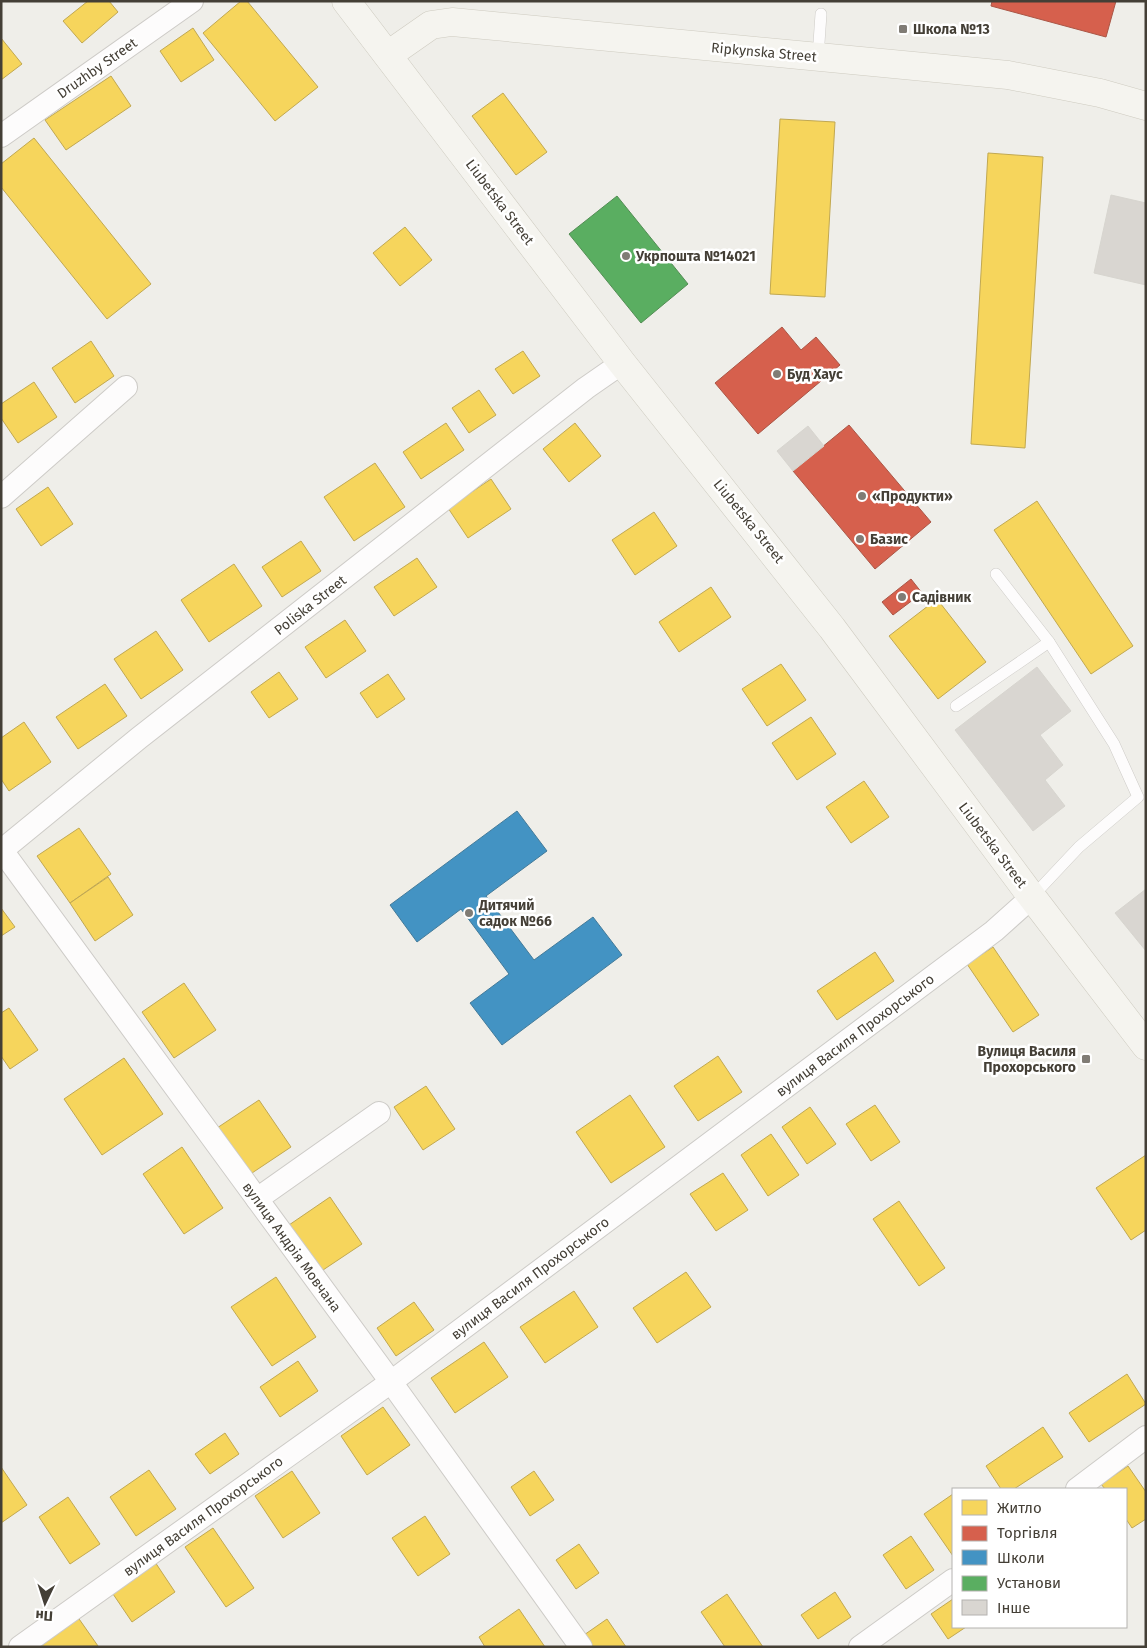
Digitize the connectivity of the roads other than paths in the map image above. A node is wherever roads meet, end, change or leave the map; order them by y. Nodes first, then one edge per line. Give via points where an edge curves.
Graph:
1 (192, 1) edge
2 (346, 1) edge
3 (822, 14) dead end
4 (388, 55) junction
5 (818, 57) junction
6 (1146, 106) edge
7 (1, 136) edge
8 (622, 363) junction
9 (126, 387) dead end
10 (1, 497) edge
11 (996, 574) dead end
12 (1049, 642) junction
13 (956, 706) dead end
14 (2, 850) edge
15 (1032, 897) junction
16 (1146, 1046) edge
17 (379, 1112) dead end
18 (257, 1199) junction
19 (391, 1382) junction
20 (1146, 1437) edge
21 (1078, 1488) edge
22 (952, 1581) edge
23 (20, 1647) edge
24 (581, 1647) edge
25 (860, 1647) edge

1 - 7 street, Druzhby Street
2 - 4 main road, Liubetska Street
3 - 5 lane
4 - 5 main road, Ripkynska Street via 431,25 452,22
4 - 8 main road, Liubetska Street
5 - 6 main road, Ripkynska Street via 1008,75 1100,93
8 - 14 street, Poliska Street via 139,738
8 - 15 main road, Liubetska Street via 810,599
9 - 10 street
11 - 12 lane
12 - 13 lane
12 - 15 lane via 1114,744 1138,797 1079,847
14 - 18 street, вулиця Андрія Мовчана
15 - 16 main road, Liubetska Street
15 - 19 street, вулиця Василя Прохорського via 986,937
17 - 18 street
18 - 19 street, вулиця Андрія Мовчана
19 - 23 street, вулиця Василя Прохорського
19 - 24 street, вулиця Андрія Мовчана
20 - 21 street
22 - 25 street

